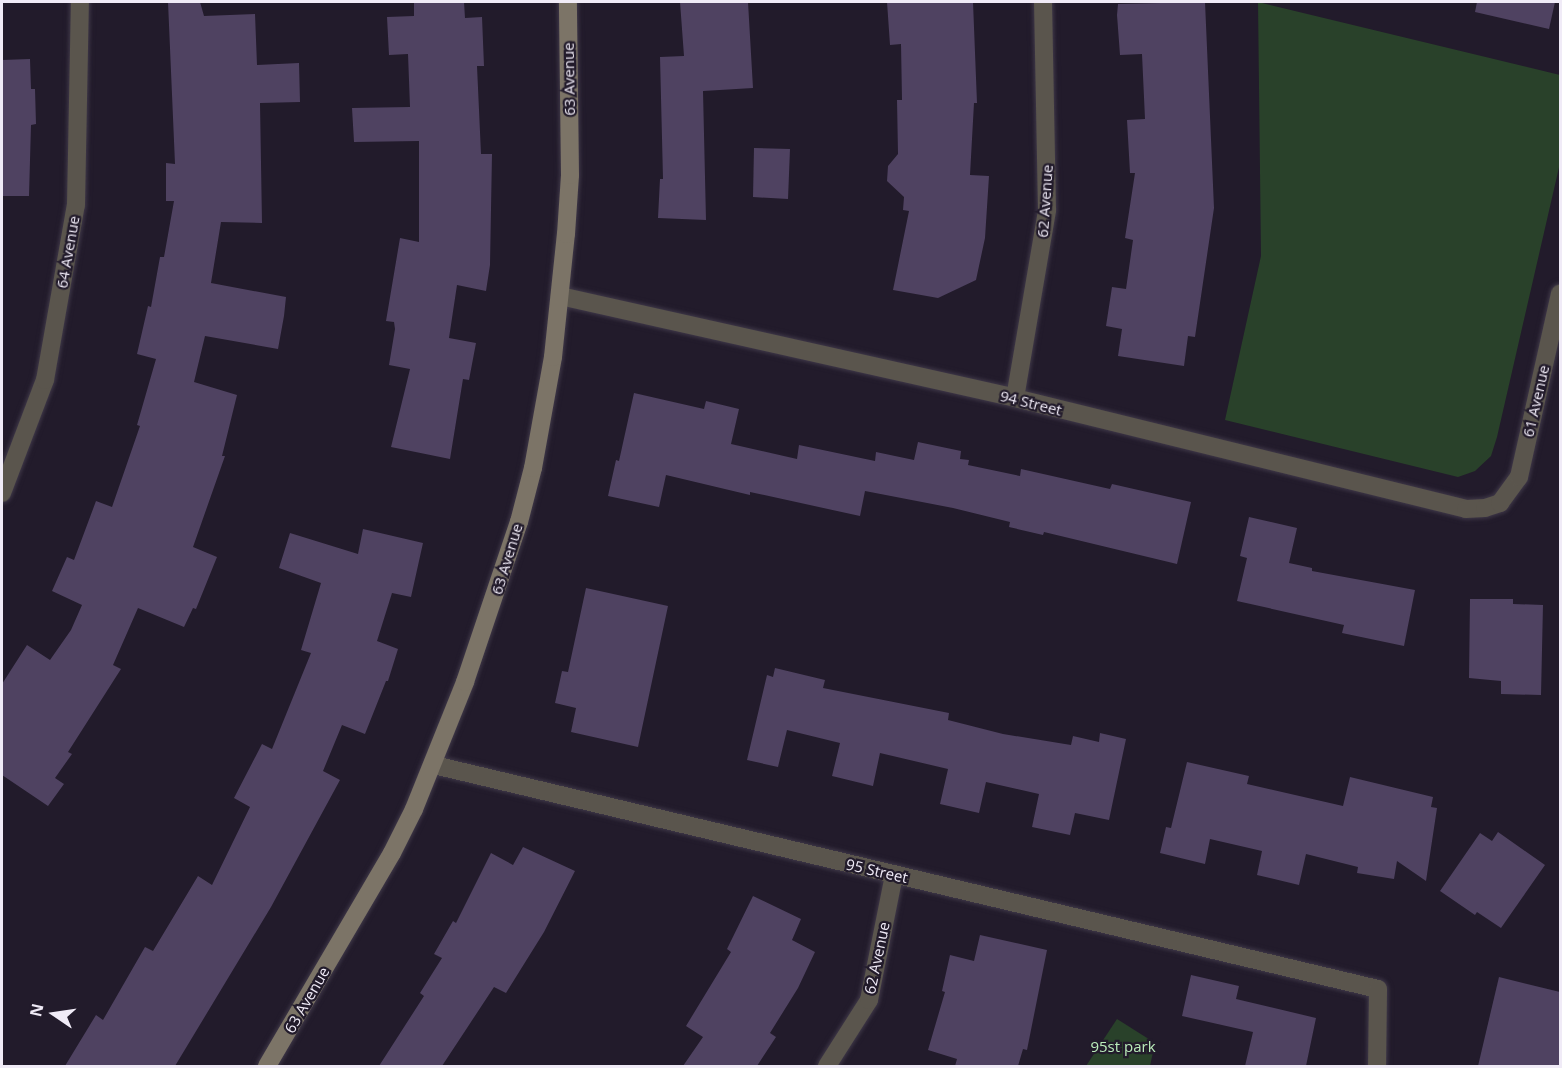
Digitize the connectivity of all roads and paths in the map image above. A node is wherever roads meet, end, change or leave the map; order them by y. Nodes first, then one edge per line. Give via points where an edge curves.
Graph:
1 (80, 2) edge
2 (568, 2) edge
3 (1042, 2) edge
4 (1560, 294) edge
5 (560, 296) junction
6 (1015, 398) junction
7 (2, 493) edge
8 (1500, 503) joint
9 (434, 765) junction
10 (894, 875) junction
11 (267, 1066) edge
12 (827, 1066) edge
13 (1377, 1066) edge

1 - 7 street, 64 Avenue via 76,205 45,380
2 - 5 street, 63 Avenue via 570,176
3 - 6 street, 62 Avenue via 1047,210
4 - 8 street, 61 Avenue via 1519,477
5 - 6 street, 94 Street
5 - 9 street, 63 Avenue via 542,420 519,522
6 - 8 street, 94 Street via 1442,505 1466,509
9 - 10 street, 95 Street
9 - 11 street, 63 Avenue via 392,853
10 - 12 street, 62 Avenue via 869,1000
10 - 13 street, 95 Street via 1378,989

